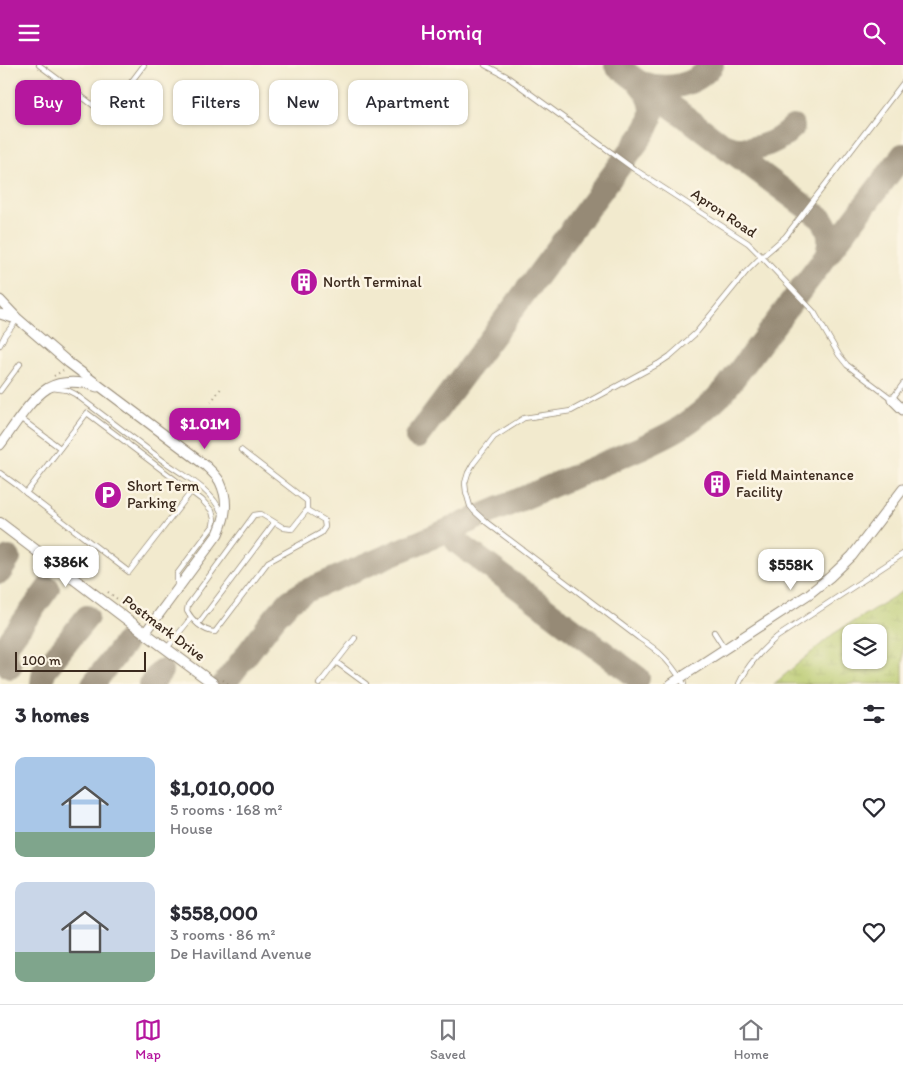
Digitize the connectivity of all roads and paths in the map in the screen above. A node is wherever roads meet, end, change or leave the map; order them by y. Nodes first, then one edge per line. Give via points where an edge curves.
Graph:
1 (39, 65) edge
2 (144, 65) edge
3 (485, 65) edge
4 (903, 83) edge
5 (762, 257) junction
6 (0, 300) edge
7 (0, 314) edge
8 (18, 319) junction
9 (0, 345) edge
10 (20, 364) dead end
11 (903, 384) edge
12 (222, 387) dead end
13 (49, 388) junction
14 (0, 391) edge
15 (107, 391) junction
16 (892, 399) junction
17 (211, 402) dead end
18 (903, 410) edge
19 (20, 418) junction
20 (0, 445) edge
21 (60, 449) junction
22 (240, 450) dead end
23 (0, 473) edge
24 (903, 489) edge
25 (192, 492) junction
26 (26, 493) junction
27 (307, 510) junction
28 (224, 520) junction
29 (0, 523) edge
30 (274, 523) junction
31 (903, 555) edge
32 (178, 589) junction
33 (191, 618) junction
34 (198, 623) junction
35 (714, 632) dead end
36 (145, 633) junction
37 (355, 638) dead end
38 (166, 649) junction
39 (725, 649) junction
40 (336, 662) junction
41 (682, 681) edge
42 (214, 684) edge
43 (318, 684) edge
44 (366, 684) edge
45 (672, 684) edge
46 (739, 684) edge

1 - 2 lane via 105,114
3 - 5 lane, Apron Road via 506,76 634,169 748,243
4 - 5 lane, Apron Road via 788,234
5 - 16 lane via 814,312 847,365
5 - 41 lane via 696,333 670,356 571,411 524,418 494,437 466,479 469,503 479,516 653,647 666,658
6 - 8 street
7 - 8 street
8 - 9 lane
8 - 15 street
10 - 14 lane
11 - 16 lane
12 - 17 path
13 - 15 street via 76,382
13 - 19 street
13 - 28 lane via 75,394 200,486 220,509
15 - 28 street via 206,466 219,481 224,495
16 - 18 street
19 - 20 street
19 - 21 lane
21 - 25 lane via 87,413
21 - 26 lane
22 - 27 lane via 307,501
23 - 26 lane
24 - 39 street via 830,577
25 - 26 lane via 129,572
25 - 32 lane via 212,511 213,526 177,574
27 - 30 lane via 292,529
27 - 34 lane via 324,520 325,527 321,533 268,562 215,632 209,632
28 - 32 street via 218,534
29 - 36 street, Postmark Drive
30 - 33 lane via 254,515 188,605
30 - 34 lane
31 - 46 lane via 778,637 750,664
32 - 36 street
33 - 34 lane
33 - 38 lane
35 - 39 lane
36 - 38 street, Postmark Drive
37 - 40 lane
38 - 42 street, Postmark Drive
39 - 41 street
40 - 43 lane
40 - 44 lane
41 - 45 street

